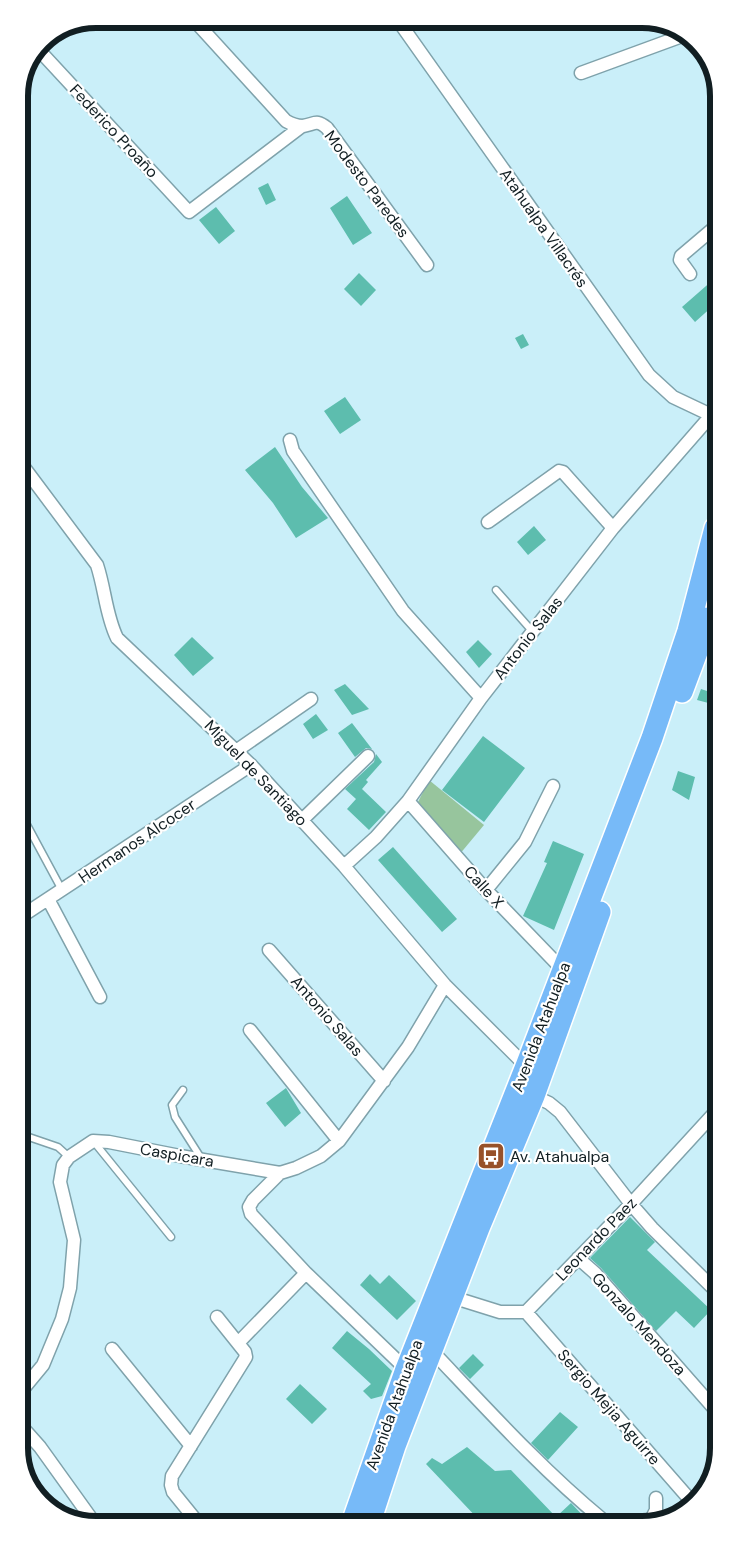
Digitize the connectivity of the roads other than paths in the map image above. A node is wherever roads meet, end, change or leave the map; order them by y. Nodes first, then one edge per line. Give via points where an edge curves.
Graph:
1 (201, 28) edge
2 (403, 28) edge
3 (677, 38) edge
4 (42, 54) edge
5 (581, 74) dead end
6 (302, 126) junction
7 (710, 231) edge
8 (427, 265) dead end
9 (690, 274) dead end
10 (710, 412) edge
11 (710, 416) edge
12 (290, 440) dead end
13 (28, 473) edge
14 (488, 522) dead end
15 (613, 528) junction
16 (710, 547) edge
17 (496, 590) dead end
18 (710, 602) edge
19 (533, 632) junction
20 (481, 698) junction
21 (311, 699) dead end
22 (236, 751) junction
23 (368, 756) dead end
24 (251, 765) junction
25 (553, 786) dead end
26 (408, 801) junction
27 (302, 820) junction
28 (28, 825) dead end
29 (344, 866) junction
30 (62, 890) junction
31 (486, 890) junction
32 (48, 900) junction
33 (28, 912) edge
34 (270, 950) dead end
35 (563, 970) junction
36 (445, 984) junction
37 (100, 997) dead end
38 (250, 1030) dead end
39 (526, 1066) junction
40 (384, 1082) junction
41 (184, 1090) dead end
42 (534, 1096) junction
43 (710, 1118) edge
44 (28, 1137) edge
45 (93, 1141) junction
46 (339, 1141) junction
47 (68, 1157) junction
48 (202, 1159) junction
49 (280, 1173) junction
50 (630, 1204) junction
51 (171, 1237) dead end
52 (578, 1258) junction
53 (306, 1273) junction
54 (710, 1285) edge
55 (452, 1297) junction
56 (526, 1312) junction
57 (217, 1317) dead end
58 (238, 1343) junction
59 (112, 1349) dead end
60 (432, 1351) junction
61 (406, 1369) junction
62 (28, 1383) edge
63 (710, 1404) edge
64 (28, 1434) edge
65 (191, 1446) junction
66 (656, 1498) dead end
67 (688, 1498) edge
68 (653, 1515) edge
69 (89, 1516) edge
70 (192, 1516) edge
71 (354, 1516) edge
72 (372, 1516) edge
73 (598, 1516) edge

1 - 6 street, Modesto Paredes via 286,121
2 - 10 street, Atahualpa Villacrés via 649,376 673,397
3 - 5 street
4 - 6 street, Federico Proaño via 189,212
6 - 8 street, Modesto Paredes via 313,122 327,128
7 - 9 street via 681,256 680,260
11 - 15 street, Antonio Salas
12 - 20 street via 292,451 403,611
13 - 22 street, Miguel de Santiago via 97,566 111,626 117,638
14 - 15 street via 559,471
15 - 19 street, Antonio Salas
16 - 35 highway, Avenida Atahualpa via 688,631 652,738
17 - 19 lane
18 - 42 highway, Avenida Atahualpa via 697,652
19 - 20 street, Antonio Salas
20 - 26 street, Antonio Salas
21 - 22 street
22 - 24 street, Miguel de Santiago
23 - 27 street
24 - 27 street, Miguel de Santiago
24 - 30 street, Hermanos Alcocer
25 - 31 street via 526,842
26 - 29 street, Antonio Salas
26 - 31 street, Calle X
27 - 29 street, Miguel de Santiago
28 - 30 lane
29 - 36 street, Miguel de Santiago
30 - 32 street, Hermanos Alcocer
31 - 35 street, Calle X
32 - 33 street, Hermanos Alcocer
32 - 37 street
34 - 40 street, Antonio Salas
35 - 39 highway, Avenida Atahualpa
36 - 39 street, Miguel de Santiago
36 - 40 street
38 - 46 street
39 - 61 highway, Avenida Atahualpa
40 - 46 street
41 - 48 lane via 172,1105 175,1117
42 - 50 street via 560,1112
42 - 55 highway, Avenida Atahualpa
43 - 50 street, Leonardo Paez
44 - 47 lane via 58,1147
45 - 47 street
45 - 48 street, Caspicara
45 - 51 lane
46 - 49 street via 321,1156
47 - 62 street via 60,1182 74,1240 70,1288 62,1319 43,1365
48 - 49 street, Caspicara
49 - 53 street via 249,1207 251,1214
50 - 52 street, Leonardo Paez
50 - 54 street
52 - 56 street, Leonardo Paez
52 - 63 street, Gonzalo Mendoza
53 - 58 street
53 - 61 street
55 - 56 street via 500,1312
55 - 60 highway, Avenida Atahualpa
56 - 67 street, Sergio Mejia Aguirre
57 - 58 street
58 - 65 street via 245,1352 244,1361
59 - 65 street
60 - 72 highway, Avenida Atahualpa
60 - 73 street via 512,1436
61 - 71 highway, Avenida Atahualpa
64 - 69 street
65 - 70 street via 172,1476 171,1485 172,1492
66 - 68 street

